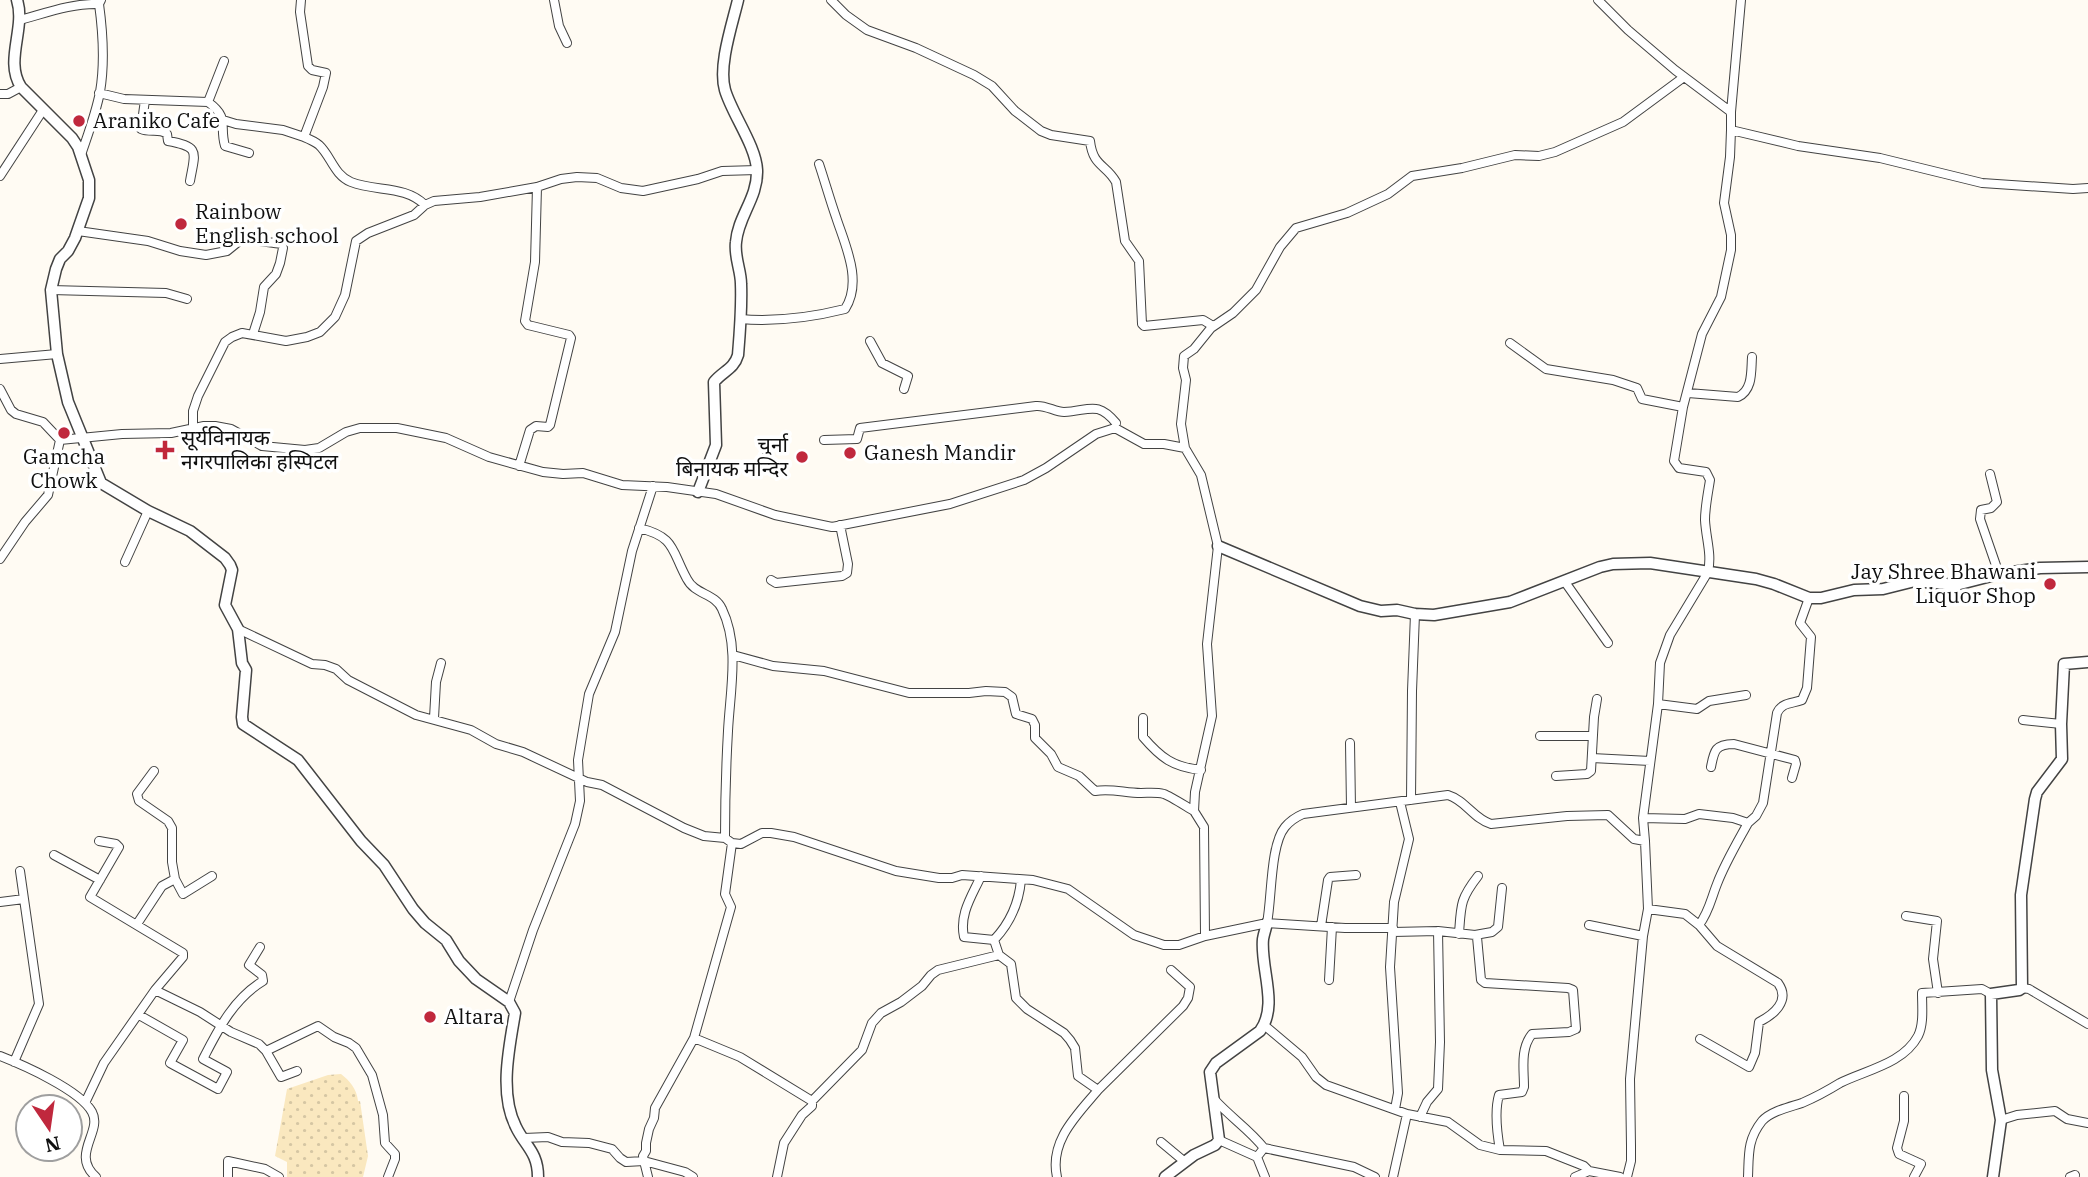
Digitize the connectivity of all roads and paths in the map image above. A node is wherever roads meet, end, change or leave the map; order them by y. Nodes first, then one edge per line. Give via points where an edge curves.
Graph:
1 (17, 0) edge
2 (301, 0) edge
3 (554, 0) edge
4 (738, 0) edge
5 (831, 0) edge
6 (1598, 0) edge
7 (1741, 0) edge
8 (100, 2) edge
9 (20, 20) junction
10 (567, 43) dead end
11 (224, 61) dead end
12 (1684, 77) junction
13 (21, 87) junction
14 (99, 93) junction
15 (0, 94) edge
16 (145, 100) junction
17 (208, 102) junction
18 (44, 110) junction
19 (1731, 112) junction
20 (223, 120) junction
21 (1731, 130) junction
22 (304, 137) junction
23 (249, 153) dead end
24 (80, 157) junction
25 (4, 161) edge
26 (819, 164) dead end
27 (757, 170) junction
28 (0, 176) edge
29 (190, 181) dead end
30 (537, 187) junction
31 (2088, 188) edge
32 (425, 205) junction
33 (78, 231) junction
34 (51, 290) junction
35 (187, 299) dead end
36 (740, 319) junction
37 (1213, 326) junction
38 (253, 334) junction
39 (870, 341) dead end
40 (1510, 343) dead end
41 (57, 354) junction
42 (1752, 357) dead end
43 (0, 359) edge
44 (0, 389) edge
45 (904, 389) dead end
46 (1688, 393) junction
47 (1683, 407) junction
48 (1116, 423) dead end
49 (193, 428) junction
50 (82, 439) junction
51 (60, 440) junction
52 (824, 440) dead end
53 (1185, 448) junction
54 (519, 466) junction
55 (1990, 474) dead end
56 (653, 486) junction
57 (698, 492) junction
58 (148, 511) junction
59 (840, 525) junction
60 (639, 528) junction
61 (1218, 546) junction
62 (0, 559) edge
63 (125, 562) dead end
64 (2088, 567) edge
65 (1708, 572) junction
66 (1999, 574) junction
67 (771, 580) dead end
68 (1565, 582) junction
69 (1809, 598) junction
70 (1415, 614) junction
71 (238, 629) junction
72 (1608, 643) dead end
73 (733, 655) junction
74 (2088, 662) edge
75 (441, 663) dead end
76 (1746, 695) dead end
77 (1597, 699) dead end
78 (1658, 704) junction
79 (434, 718) junction
80 (1143, 718) dead end
81 (2023, 720) dead end
82 (2061, 724) junction
83 (1540, 736) dead end
84 (1593, 736) junction
85 (1350, 743) dead end
86 (1770, 754) junction
87 (1592, 758) junction
88 (1650, 761) junction
89 (1711, 767) dead end
90 (1201, 770) junction
91 (154, 771) dead end
92 (1556, 775) dead end
93 (580, 777) junction
94 (1792, 778) dead end
95 (1411, 800) junction
96 (1400, 802) junction
97 (1351, 807) junction
98 (1194, 811) junction
99 (1643, 818) junction
100 (1748, 824) junction
101 (729, 840) junction
102 (99, 841) dead end
103 (1645, 841) junction
104 (54, 855) dead end
105 (20, 871) dead end
106 (1356, 875) dead end
107 (212, 876) dead end
108 (981, 876) junction
109 (1478, 876) dead end
110 (175, 879) junction
111 (100, 880) junction
112 (1021, 880) junction
113 (1502, 888) dead end
114 (24, 899) junction
115 (0, 902) edge
116 (1648, 909) junction
117 (1906, 916) dead end
118 (1267, 923) junction
119 (137, 924) junction
120 (1589, 925) dead end
121 (1699, 925) junction
122 (1321, 926) junction
123 (1332, 927) junction
124 (1393, 930) junction
125 (1438, 931) junction
126 (1459, 934) junction
127 (1475, 935) junction
128 (1205, 936) junction
129 (1643, 936) junction
130 (993, 940) junction
131 (260, 947) dead end
132 (999, 955) junction
133 (1171, 970) dead end
134 (1329, 980) dead end
135 (2022, 988) junction
136 (155, 990) junction
137 (1938, 993) junction
138 (1991, 994) junction
139 (509, 1002) junction
140 (139, 1015) junction
141 (2088, 1024) edge
142 (221, 1025) junction
143 (1264, 1025) junction
144 (694, 1038) junction
145 (1700, 1039) dead end
146 (266, 1051) junction
147 (0, 1056) edge
148 (14, 1062) junction
149 (297, 1071) dead end
150 (1098, 1090) junction
151 (1904, 1096) dead end
152 (1214, 1099) junction
153 (812, 1101) junction
154 (85, 1104) junction
155 (1395, 1109) junction
156 (1407, 1114) junction
157 (1420, 1117) junction
158 (2001, 1120) junction
159 (2088, 1123) edge
160 (524, 1138) junction
161 (1219, 1140) junction
162 (1161, 1142) dead end
163 (1264, 1148) junction
164 (1500, 1150) junction
165 (1257, 1157) junction
166 (644, 1161) junction
167 (1185, 1162) junction
168 (1589, 1171) junction
169 (96, 1177) edge
170 (228, 1177) edge
171 (279, 1177) edge
172 (388, 1177) edge
173 (538, 1177) edge
174 (648, 1177) edge
175 (693, 1177) edge
176 (777, 1177) edge
177 (1057, 1177) edge
178 (1165, 1177) edge
179 (1265, 1177) edge
180 (1375, 1177) edge
181 (1393, 1177) edge
182 (1575, 1177) edge
183 (1620, 1177) edge
184 (1627, 1177) edge
185 (1748, 1177) edge
186 (1914, 1177) edge
187 (1993, 1177) edge

1 - 9 street
2 - 22 street via 308,66 326,73
3 - 10 street
4 - 27 street via 724,86
5 - 37 street via 867,30 916,48 992,86 1041,131 1090,141 1093,158 1114,177 1125,241 1139,261 1142,324 1202,320
6 - 12 street
7 - 19 street
8 - 9 street
8 - 14 street
9 - 13 street via 14,71
11 - 17 street
12 - 19 street
12 - 37 street via 1623,122 1555,152 1515,155 1412,176 1388,194 1347,213 1296,228 1256,290
13 - 15 street
13 - 18 street
14 - 16 street
14 - 24 street
16 - 17 street
16 - 29 street via 141,129 163,131 168,141 193,150
17 - 20 street
18 - 24 street via 72,138
18 - 25 street
19 - 21 street
20 - 22 street
20 - 23 street via 225,146
21 - 31 street via 1982,183
21 - 46 street via 1724,203 1731,250 1721,296 1702,334
22 - 32 street via 321,147 345,179 400,191
24 - 33 street via 89,188
25 - 28 street
26 - 36 street via 848,252 852,273 849,302 845,309 811,317
27 - 30 street via 722,171 643,191 621,188 597,177 561,178
27 - 36 street via 753,199 736,239
30 - 32 street
30 - 54 street via 535,262 525,321 571,338 550,425 530,430
32 - 38 street via 414,215 356,241 345,295 335,317 320,332 286,341
33 - 34 street via 55,269
33 - 38 street via 206,255 231,249 243,238 281,244 280,263 264,287
34 - 35 street via 166,293
34 - 41 street
36 - 57 street via 736,362 714,382 716,446
37 - 53 street via 1184,356 1181,424
38 - 49 street via 237,335 221,348 198,396
39 - 45 street via 882,363 908,376
40 - 47 street via 1546,369 1613,380 1637,388 1642,399
41 - 43 street
41 - 50 street
42 - 46 street via 1749,385 1738,397
44 - 51 street via 11,411 43,422
46 - 47 street
47 - 65 street via 1674,461 1679,468 1709,475 1705,510
48 - 52 street via 1099,408 1060,412 1043,405 860,428 857,439
49 - 50 street
49 - 54 street via 230,429 262,446 298,450 319,448 360,428 397,428 446,438
50 - 51 street
50 - 58 street via 101,482
51 - 62 street via 48,495
53 - 59 street via 1144,444 1115,428 1096,434 1024,480 950,504
53 - 61 street via 1200,475
54 - 56 street via 550,473 583,473 622,485
55 - 66 street via 1997,502 1981,510 1980,519
56 - 57 street
56 - 60 street
57 - 59 street via 775,515
58 - 63 street
58 - 71 street via 190,531 225,558 232,570 225,605
59 - 67 street via 847,573
60 - 73 street via 664,537 691,584 718,601
60 - 93 street via 615,632 589,694 578,760
61 - 70 street via 1360,606
61 - 90 street via 1207,644 1212,716
64 - 66 street
65 - 68 street via 1625,563 1600,567
65 - 69 street via 1756,579
65 - 78 street via 1664,648
66 - 69 street via 1956,585 1915,581
68 - 70 street via 1510,603
68 - 72 street
69 - 86 street via 1800,622 1811,637 1807,688 1802,700 1779,707
70 - 95 street
71 - 79 street via 312,664 336,669 348,680 416,715
71 - 139 street via 246,676 243,724 298,760 425,923 446,940 476,979
73 - 98 street via 773,666 824,671 909,693 1005,692 1012,697 1016,714 1032,719 1035,738 1058,767 1079,776 1093,790 1164,794
73 - 101 street
74 - 82 street via 2064,664
75 - 79 street
76 - 78 street via 1709,701 1697,709
77 - 84 street
78 - 88 street
79 - 93 street
80 - 90 street via 1143,737 1154,750 1180,768
81 - 82 street
82 - 135 street via 2060,763 2035,799 2021,900
83 - 84 street
84 - 87 street
85 - 97 street
86 - 89 street via 1724,744 1714,753
86 - 94 street via 1795,760
86 - 100 street via 1763,803
87 - 88 street
87 - 92 street via 1587,774
88 - 99 street
90 - 98 street
91 - 110 street via 137,794 139,801 172,828
93 - 101 street via 684,828
93 - 139 street via 575,824
95 - 96 street
95 - 103 street via 1448,794 1482,822 1491,824 1608,815 1634,839
96 - 97 street
96 - 124 street via 1409,839 1394,902
97 - 118 street via 1303,814 1286,824 1276,846
98 - 128 street via 1204,827
99 - 100 street via 1685,819 1699,814
99 - 103 street
100 - 121 street
101 - 108 street via 741,844 771,833 896,871 939,878
101 - 144 street via 725,894 731,907
102 - 111 street via 119,846
103 - 116 street
104 - 111 street
105 - 114 street
106 - 122 street via 1330,877
107 - 110 street via 183,894
108 - 112 street
108 - 130 street via 963,914 962,929 964,937
109 - 126 street via 1461,902
110 - 119 street via 162,886
111 - 119 street via 90,897
112 - 128 street via 1068,889 1134,935 1150,941 1179,945
112 - 130 street via 1020,899
113 - 127 street via 1498,927
114 - 115 street
114 - 148 street via 39,1004
116 - 121 street via 1685,914
116 - 129 street
117 - 137 street via 1937,921 1933,958
118 - 122 street
118 - 128 street
118 - 143 street
119 - 136 street via 183,953
120 - 129 street
121 - 145 street via 1717,946 1782,990 1775,1012 1759,1022 1749,1067
122 - 123 street
123 - 124 street
123 - 134 street
124 - 125 street
124 - 155 street
125 - 126 street
125 - 157 street via 1438,1089
126 - 127 street
127 - 164 street via 1480,981 1568,988 1573,990 1576,1008 1576,1029 1532,1034 1525,1042 1522,1092 1499,1095 1497,1100
129 - 184 street
130 - 132 street
131 - 142 street via 249,965 263,981 237,1003
132 - 150 street via 1011,964 1016,998 1064,1033 1075,1048 1078,1076
132 - 153 street via 938,971 881,1013 862,1050
133 - 150 street via 1189,984 1188,998
135 - 138 street
135 - 141 street
136 - 140 street
136 - 142 street
137 - 138 street via 1982,989
137 - 185 street via 1922,993 1919,1035 1908,1050 1763,1121 1748,1147
138 - 158 street via 1992,1070
139 - 160 street via 515,1013 506,1075 516,1128
140 - 142 street via 183,1040 170,1063 218,1089 227,1072 203,1059
140 - 154 street via 104,1063
142 - 146 street
143 - 152 street via 1212,1068
143 - 155 street via 1302,1057 1320,1082
144 - 153 street via 740,1057
144 - 166 street via 655,1108
146 - 149 street via 281,1077
146 - 172 street via 318,1026 356,1048 372,1074 385,1143 395,1154
147 - 148 street
148 - 154 street
150 - 177 street via 1059,1141
151 - 186 street via 1897,1148 1899,1154 1921,1164
152 - 161 street
152 - 163 street
153 - 176 street via 784,1143
154 - 169 street via 94,1121 86,1160
155 - 156 street
156 - 157 street
156 - 181 street
157 - 164 street via 1448,1122 1480,1145
158 - 159 street via 2055,1111
158 - 187 street
160 - 166 street via 589,1143 612,1149 626,1162
160 - 173 street via 535,1158
161 - 165 street
161 - 167 street
162 - 167 street
163 - 165 street
163 - 180 street via 1354,1167
164 - 168 street via 1546,1152
165 - 179 street
166 - 174 street
166 - 175 street
167 - 178 street
168 - 182 street
168 - 183 street
170 - 171 street via 228,1161

